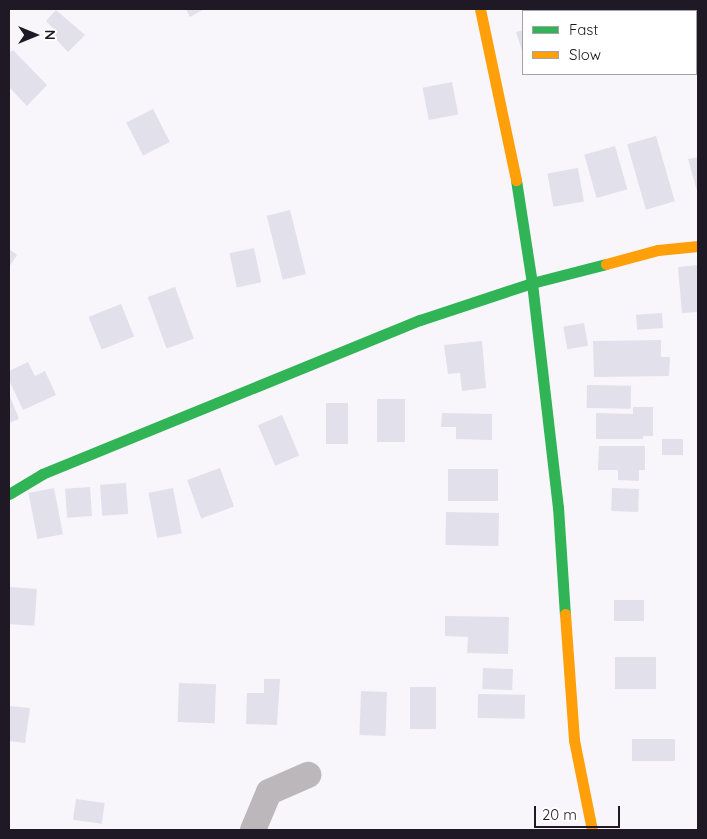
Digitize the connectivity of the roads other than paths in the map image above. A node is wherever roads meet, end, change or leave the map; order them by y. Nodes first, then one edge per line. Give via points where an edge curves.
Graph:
1 (480, 9) edge
2 (698, 246) edge
3 (532, 283) junction
4 (9, 494) edge
5 (308, 774) dead end
6 (253, 830) edge
7 (592, 830) edge

1 - 3 street via 514,164
2 - 3 street via 658,250
3 - 4 street via 420,320 42,474
3 - 7 street via 558,507 574,740
5 - 6 street via 269,792

